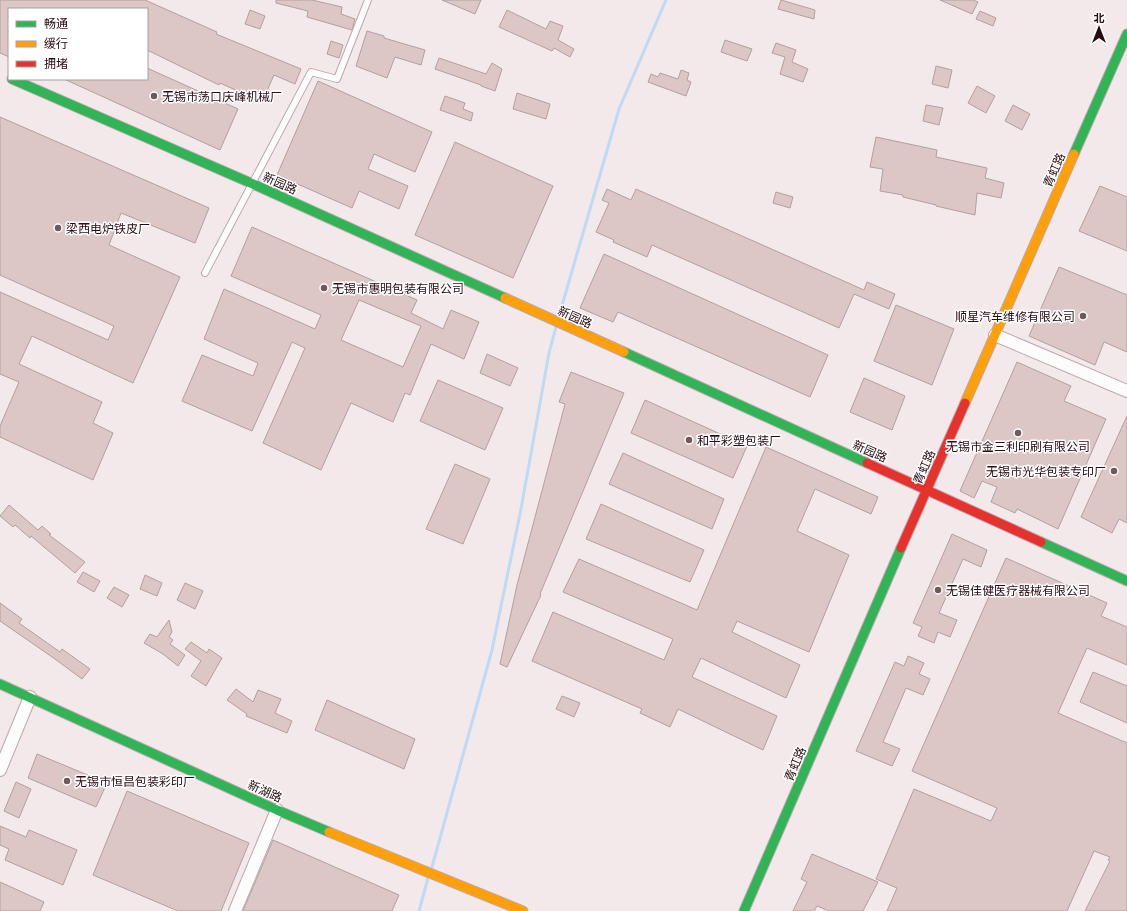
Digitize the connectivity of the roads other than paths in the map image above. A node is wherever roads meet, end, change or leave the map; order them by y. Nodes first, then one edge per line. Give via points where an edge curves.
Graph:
1 (368, 0) edge
2 (1127, 34) edge
3 (13, 80) edge
4 (253, 184) junction
5 (205, 273) dead end
6 (995, 335) junction
7 (1127, 391) edge
8 (927, 489) junction
9 (1127, 580) edge
10 (0, 684) edge
11 (30, 697) junction
12 (0, 770) edge
13 (277, 810) junction
14 (235, 911) edge
15 (523, 911) edge
16 (744, 911) edge

1 - 4 lane via 337,79 311,72
2 - 6 street, 青虹路
3 - 4 street, 新园路
4 - 5 lane
4 - 8 street, 新园路
6 - 7 street
6 - 8 street, 青虹路
8 - 9 street, 新园路
8 - 16 street, 青虹路
10 - 11 street, 新湖路
11 - 12 street
11 - 13 street, 新湖路
13 - 14 street
13 - 15 street, 新湖路

